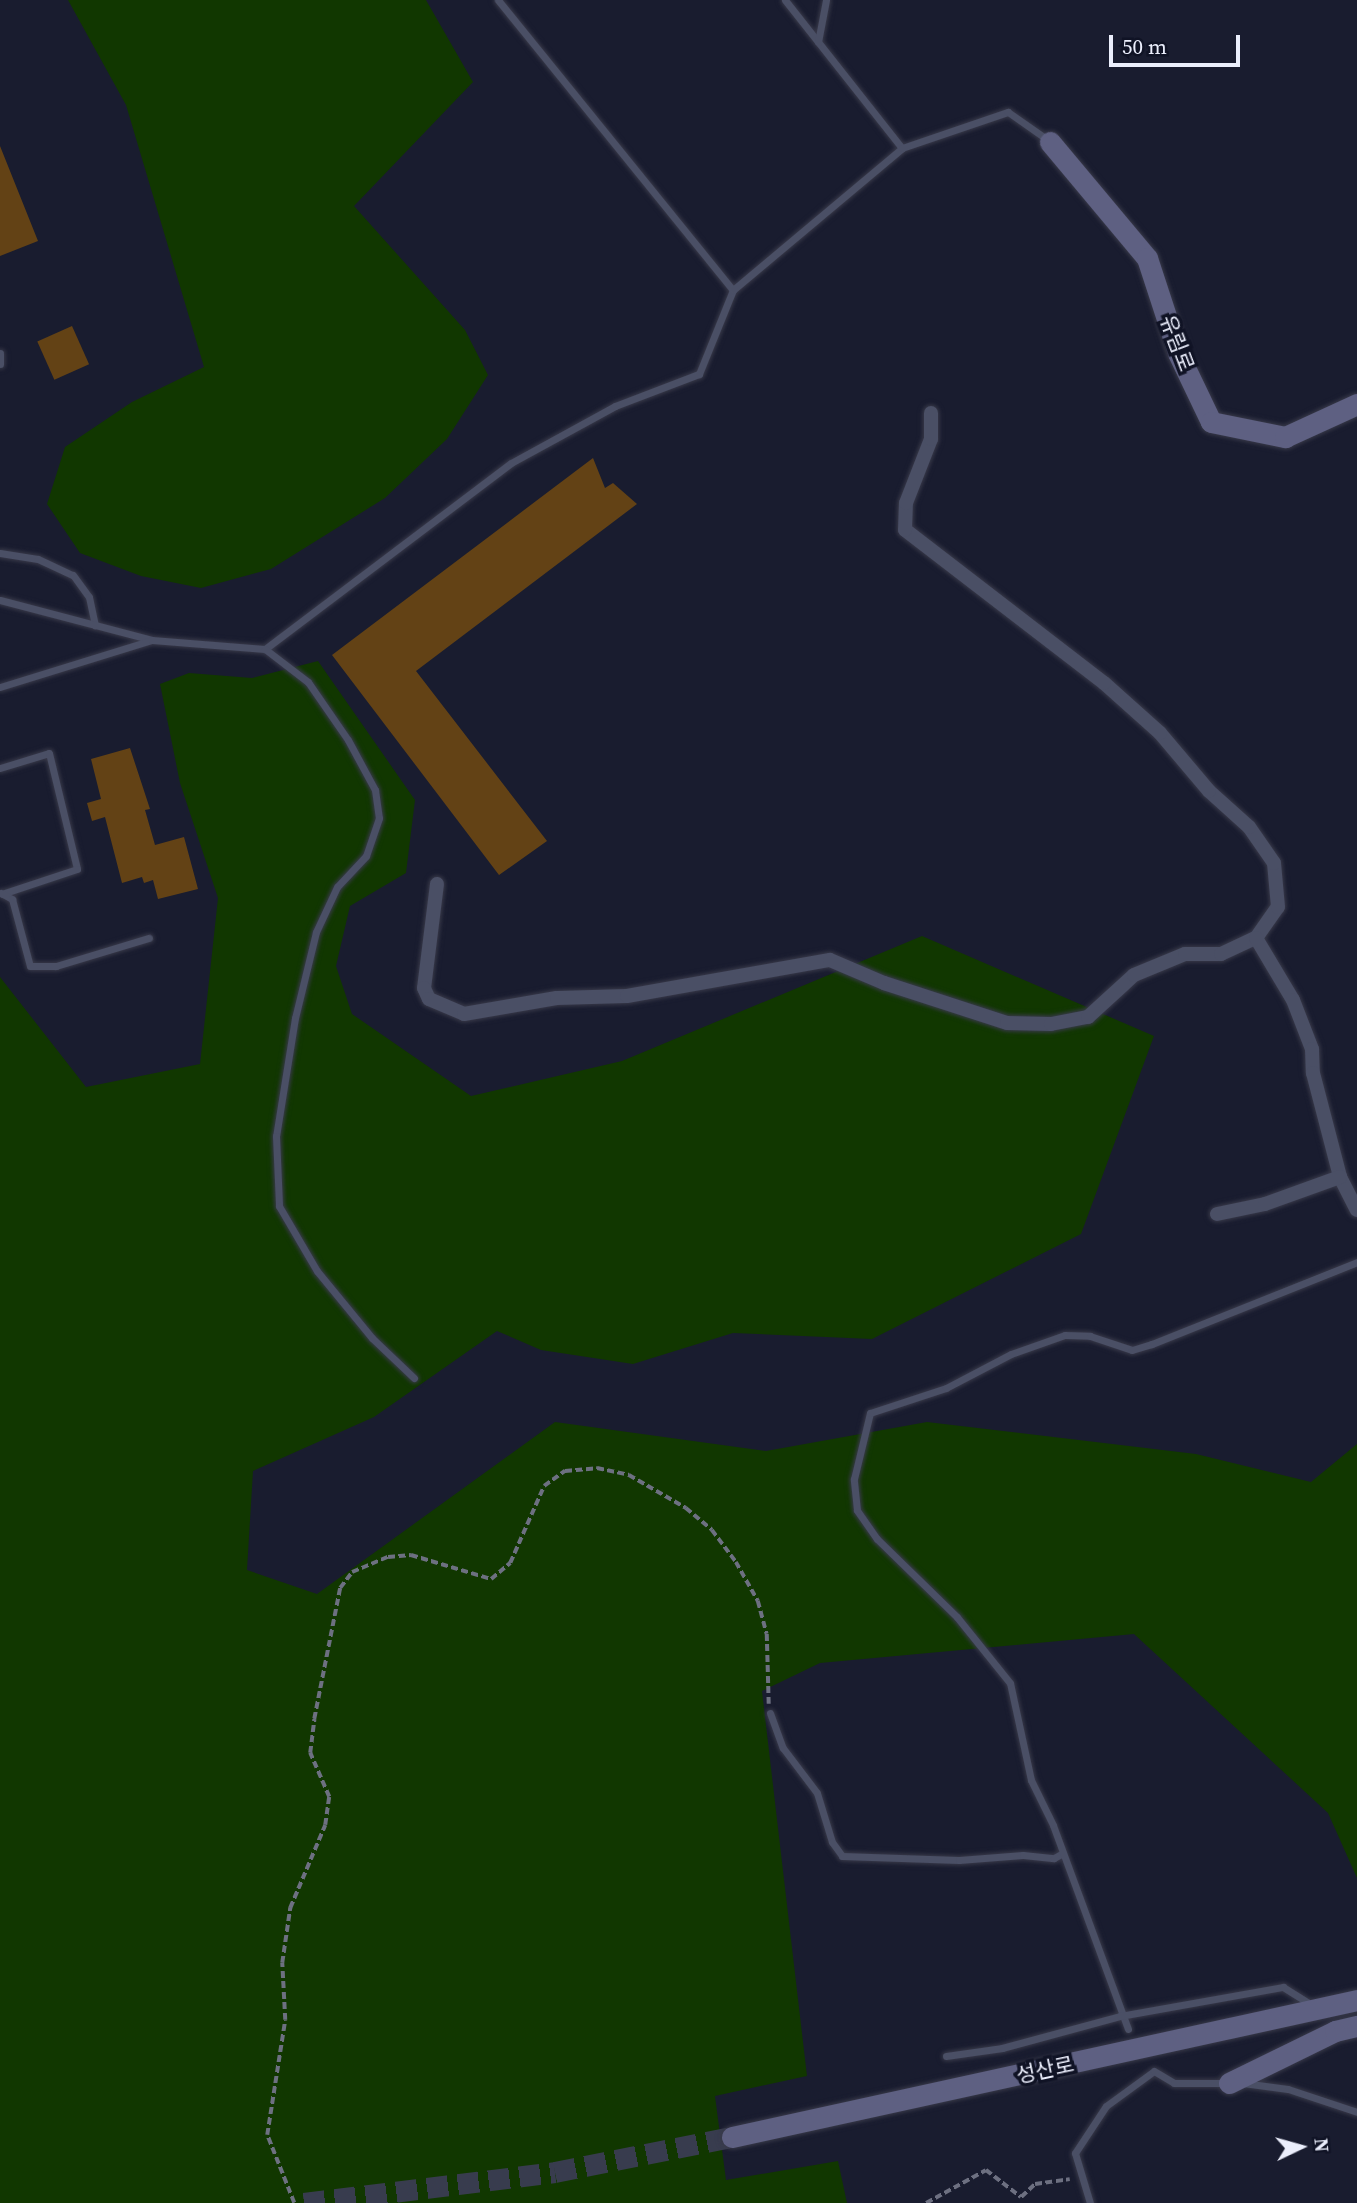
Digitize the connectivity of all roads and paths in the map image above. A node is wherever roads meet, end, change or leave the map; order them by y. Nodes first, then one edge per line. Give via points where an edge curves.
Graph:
1 (498, 0) edge
2 (785, 0) edge
3 (826, 0) edge
4 (818, 42) junction
5 (1051, 142) joint
6 (902, 148) junction
7 (733, 290) junction
8 (0, 354) edge
9 (0, 364) edge
10 (1357, 404) edge
11 (931, 413) dead end
12 (0, 553) edge
13 (0, 600) edge
14 (95, 625) junction
15 (152, 640) junction
16 (265, 649) junction
17 (0, 687) edge
18 (0, 768) edge
19 (437, 884) dead end
20 (1, 894) edge
21 (149, 938) dead end
22 (1256, 938) junction
23 (1340, 1177) junction
24 (1357, 1210) edge
25 (1217, 1214) dead end
26 (1357, 1262) edge
27 (414, 1378) dead end
28 (770, 1713) joint
29 (1063, 1853) junction
30 (1357, 2000) edge
31 (1318, 2008) junction
32 (1120, 2016) junction
33 (1357, 2026) edge
34 (1129, 2029) dead end
35 (946, 2056) dead end
36 (1228, 2083) junction
37 (1357, 2112) edge
38 (732, 2137) tunnel mouth
39 (1079, 2179) junction
40 (294, 2203) edge
41 (926, 2203) edge
42 (1090, 2203) edge

1 - 7 lane
2 - 4 lane
3 - 4 lane
4 - 6 lane
5 - 6 lane via 1008,112
5 - 10 main road, 유림로 via 1147,258 1178,353 1211,422 1284,437
6 - 7 lane
7 - 16 lane via 699,374 615,406 511,463
8 - 9 lane
11 - 22 street via 931,439 906,503 905,530 1104,683 1160,733 1209,791 1249,827 1275,863 1278,907
12 - 14 lane via 38,559 73,575 89,597
13 - 14 lane
14 - 15 lane
15 - 16 lane
15 - 17 lane
16 - 27 lane via 308,682 348,740 375,790 379,818 366,856 337,887 316,932 295,1017 276,1136 279,1206 317,1271 372,1338
18 - 20 lane via 49,753 77,869
19 - 22 street via 424,988 429,999 464,1014 557,998 627,996 830,960 884,983 1007,1023 1051,1024 1088,1017 1134,975 1185,954 1222,954
20 - 21 lane via 12,899 30,966 56,967
22 - 23 street via 1293,1000 1312,1049 1313,1073
23 - 24 street
23 - 25 street via 1265,1205
26 - 29 lane via 1152,1344 1132,1350 1090,1336 1065,1335 1011,1354 946,1388 870,1413 854,1479 857,1510 877,1539 957,1617 1010,1683 1031,1780
28 - 29 lane via 783,1748 817,1793 832,1842 842,1856 959,1860 1023,1854 1054,1858
28 - 40 path via 766,1634 758,1601 736,1562 712,1530 686,1508 629,1475 597,1468 565,1471 544,1486 510,1563 491,1579 411,1555 388,1557 352,1572 341,1588 310,1752 329,1797 325,1825 290,1908 282,1963 285,2020 267,2135
29 - 32 lane
30 - 31 main road, 성산로
31 - 32 lane via 1283,1987
31 - 38 main road, 성산로
32 - 34 lane
32 - 35 lane via 1002,2048
33 - 36 main road via 1335,2031
36 - 37 lane via 1288,2089
36 - 39 lane via 1174,2084 1154,2071 1105,2106 1075,2153
39 - 41 path via 1035,2184 1021,2197 986,2170
39 - 42 lane

